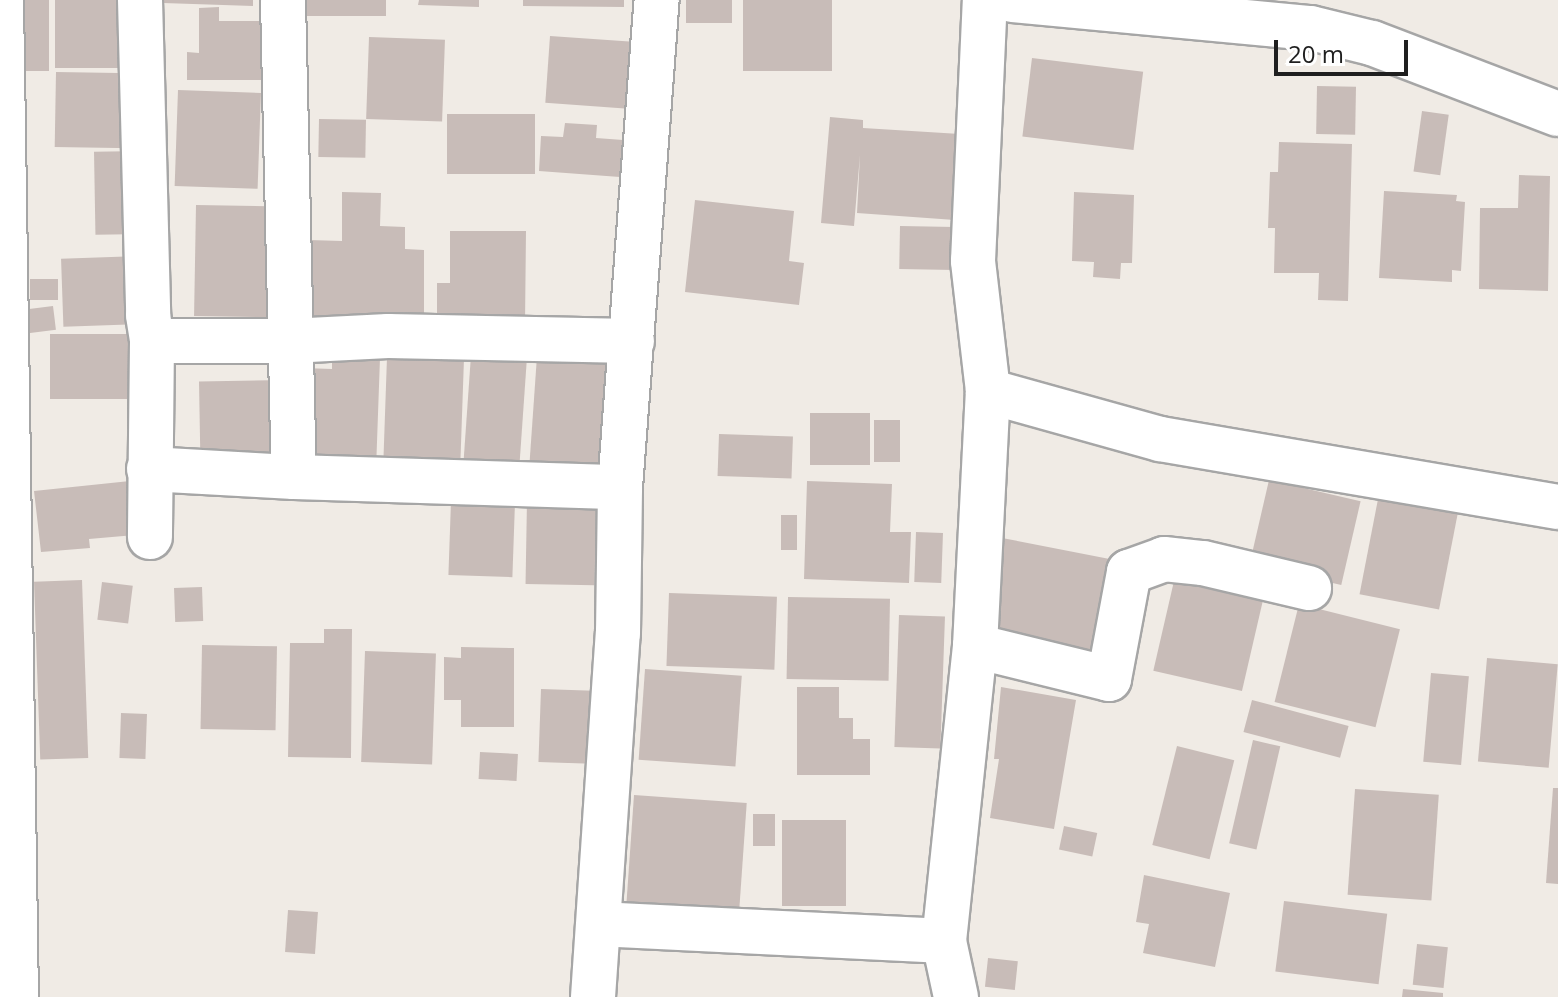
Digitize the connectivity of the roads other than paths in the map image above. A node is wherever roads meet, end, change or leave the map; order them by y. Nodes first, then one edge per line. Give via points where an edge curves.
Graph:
1 (1, 0) edge
2 (140, 0) edge
3 (283, 0) edge
4 (657, 0) edge
5 (985, 0) edge
6 (1013, 0) edge
7 (1312, 14) edge
8 (1558, 114) edge
9 (152, 341) junction
10 (289, 341) junction
11 (632, 341) junction
12 (988, 391) junction
13 (149, 469) junction
14 (294, 477) junction
15 (620, 487) junction
16 (1558, 507) edge
17 (150, 537) dead end
18 (1309, 588) dead end
19 (975, 646) junction
20 (599, 924) junction
21 (944, 941) junction
22 (16, 997) edge
23 (593, 997) edge
24 (956, 997) edge

1 - 22 street
2 - 9 street
3 - 10 street
4 - 11 street
5 - 12 street via 973,261
6 - 7 street
7 - 8 street via 1372,43
9 - 10 street
9 - 13 street
10 - 11 street via 388,336
10 - 14 street
11 - 15 street
12 - 16 street via 1160,439
12 - 19 street
13 - 14 street
13 - 17 street
14 - 15 street
15 - 20 street via 618,633
18 - 19 street via 1164,559 1129,572 1109,679
19 - 21 street
20 - 21 street
20 - 23 street
21 - 24 street

